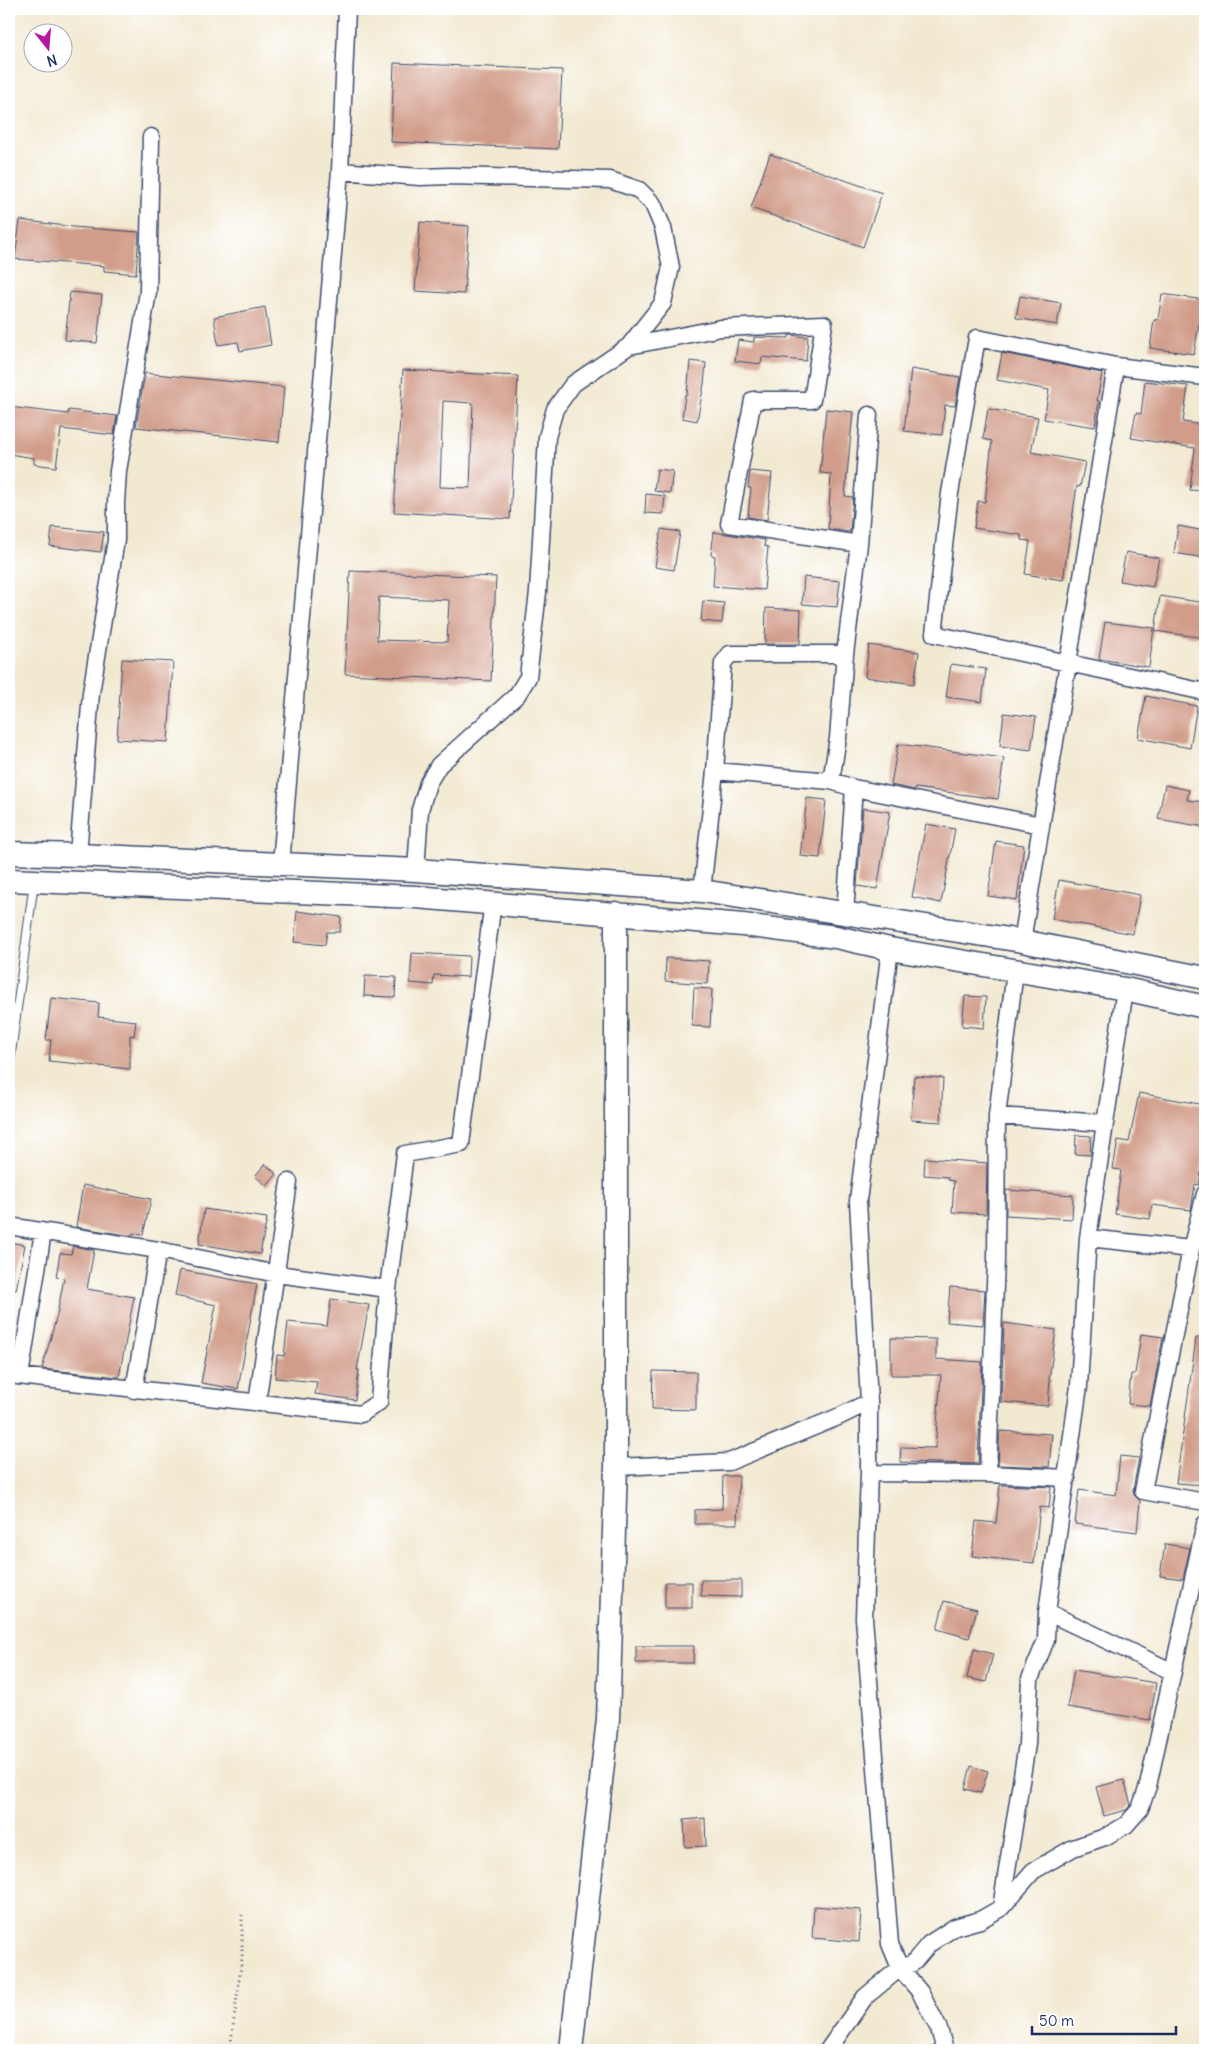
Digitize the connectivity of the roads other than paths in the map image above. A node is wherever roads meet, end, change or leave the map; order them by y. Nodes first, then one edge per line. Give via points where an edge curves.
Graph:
1 (347, 9) edge
2 (152, 137) dead end
3 (340, 171) junction
4 (629, 346) junction
5 (1116, 366) junction
6 (1205, 377) edge
7 (870, 414) dead end
8 (858, 544) junction
9 (845, 654) junction
10 (1068, 663) junction
11 (1205, 689) edge
12 (715, 771) junction
13 (831, 781) junction
14 (854, 788) junction
15 (1041, 824) junction
16 (9, 853) edge
17 (78, 855) junction
18 (281, 864) junction
19 (416, 870) junction
20 (9, 880) edge
21 (34, 881) junction
22 (702, 891) junction
23 (493, 902) junction
24 (616, 913) junction
25 (845, 913) junction
26 (1022, 941) junction
27 (890, 949) junction
28 (1015, 971) junction
29 (1205, 978) edge
30 (1125, 989) junction
31 (1205, 1007) edge
32 (10, 1061) dead end
33 (997, 1116) junction
34 (1105, 1124) junction
35 (290, 1182) dead end
36 (1205, 1194) edge
37 (9, 1226) edge
38 (43, 1232) junction
39 (1088, 1238) junction
40 (158, 1250) junction
41 (1191, 1250) junction
42 (277, 1274) junction
43 (388, 1289) junction
44 (14, 1375) edge
45 (134, 1390) junction
46 (869, 1402) junction
47 (257, 1403) junction
48 (616, 1467) junction
49 (869, 1473) junction
50 (988, 1474) junction
51 (1067, 1478) junction
52 (1205, 1502) edge
53 (1205, 1524) edge
54 (1048, 1612) junction
55 (1173, 1672) junction
56 (1001, 1908) junction
57 (900, 1968) junction
58 (571, 2050) edge
59 (828, 2050) edge
60 (946, 2050) edge

1 - 3 street
2 - 17 street via 148,292 118,471 116,540 91,693
3 - 4 street via 420,177 610,180 639,190 653,204 663,228 671,266 663,303
3 - 18 street
4 - 8 street via 720,328 824,324 812,400 753,400 729,524
4 - 19 street via 573,384 555,409 547,437 538,592 528,677 517,694 439,765 428,783 420,810
5 - 6 street
5 - 10 street
5 - 10 street via 977,338 950,493 934,634
7 - 8 street
8 - 9 street
9 - 12 street via 730,654 723,663
9 - 13 street
10 - 11 street via 1205,692
10 - 15 street
12 - 13 street
12 - 22 street
13 - 14 street
14 - 15 street
14 - 25 street
15 - 26 street
16 - 17 main road
17 - 18 main road
18 - 19 main road
19 - 22 main road
20 - 21 main road
21 - 23 main road
21 - 32 lane
22 - 25 main road
23 - 24 main road
23 - 43 street via 461,1144 405,1154
24 - 27 main road via 827,936
24 - 48 main road
25 - 26 main road
26 - 29 main road
27 - 28 main road
27 - 46 street via 858,1201
28 - 30 main road
28 - 33 street
30 - 31 main road
30 - 34 street
33 - 34 street
33 - 50 street via 996,1258
34 - 39 street
35 - 42 street
36 - 41 street
37 - 38 street
38 - 40 street
38 - 44 street
39 - 41 street
39 - 51 street via 1079,1386
40 - 42 street
40 - 45 street
41 - 52 street via 1143,1491
42 - 43 street
42 - 47 street
43 - 47 street via 379,1402 361,1414
44 - 45 street
45 - 47 street
46 - 48 street via 729,1462
46 - 49 street
48 - 58 main road via 608,1719
49 - 50 street
49 - 57 street via 864,1618 890,1944
50 - 51 street
51 - 54 street
53 - 55 street
54 - 55 street
54 - 56 street via 1046,1640 1030,1679 1026,1744
55 - 56 street via 1140,1809 1126,1824 1105,1837 1073,1848 1033,1871
56 - 57 street via 980,1920 955,1928 929,1944 913,1963
57 - 59 street via 865,1997
57 - 60 street via 920,1992

